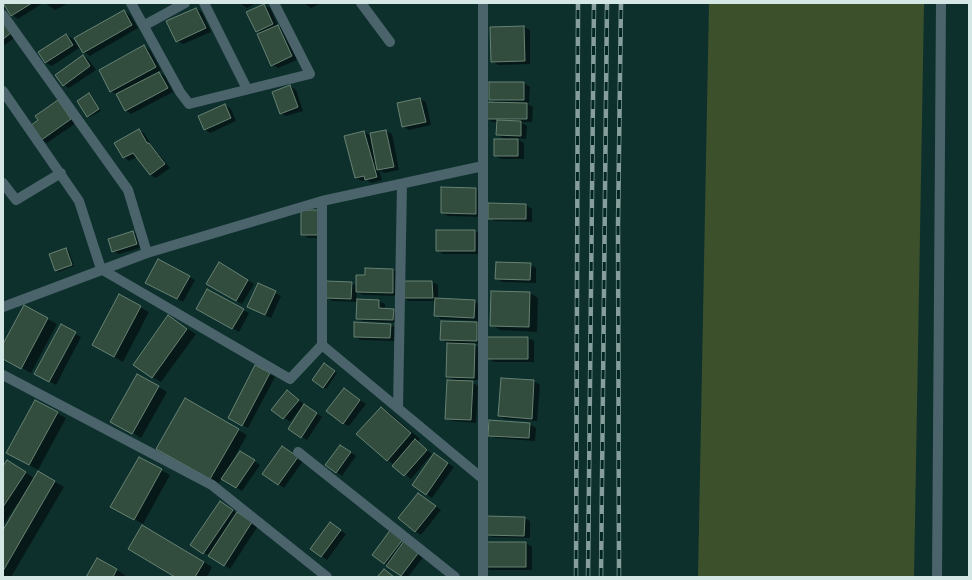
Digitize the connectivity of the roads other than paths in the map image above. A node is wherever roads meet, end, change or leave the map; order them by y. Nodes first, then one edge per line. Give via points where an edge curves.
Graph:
1 (131, 3) edge
2 (185, 3) edge
3 (204, 3) edge
4 (274, 3) edge
5 (362, 3) edge
6 (482, 3) edge
7 (941, 3) edge
8 (3, 15) edge
9 (144, 25) junction
10 (390, 42) dead end
11 (247, 89) junction
12 (3, 91) edge
13 (483, 166) junction
14 (61, 172) junction
15 (3, 183) edge
16 (402, 184) junction
17 (322, 201) junction
18 (147, 253) junction
19 (101, 269) junction
20 (3, 307) edge
21 (322, 345) junction
22 (3, 375) edge
23 (398, 408) junction
24 (298, 452) dead end
25 (483, 479) junction
26 (327, 577) edge
27 (455, 577) edge
28 (483, 577) edge
29 (938, 577) edge

1 - 9 street
2 - 9 street
3 - 11 street
4 - 11 street via 310,74
5 - 10 street
6 - 13 street
7 - 29 street
8 - 18 street via 128,190
9 - 11 street via 189,104
12 - 14 street
13 - 16 street
13 - 25 street
14 - 15 street via 16,200
14 - 19 street via 79,201
16 - 17 street
16 - 23 street
17 - 18 street
17 - 21 street
18 - 19 street
19 - 20 street
19 - 21 street via 290,379
21 - 23 street
22 - 26 street via 212,485
23 - 25 street
24 - 27 street
25 - 28 street

